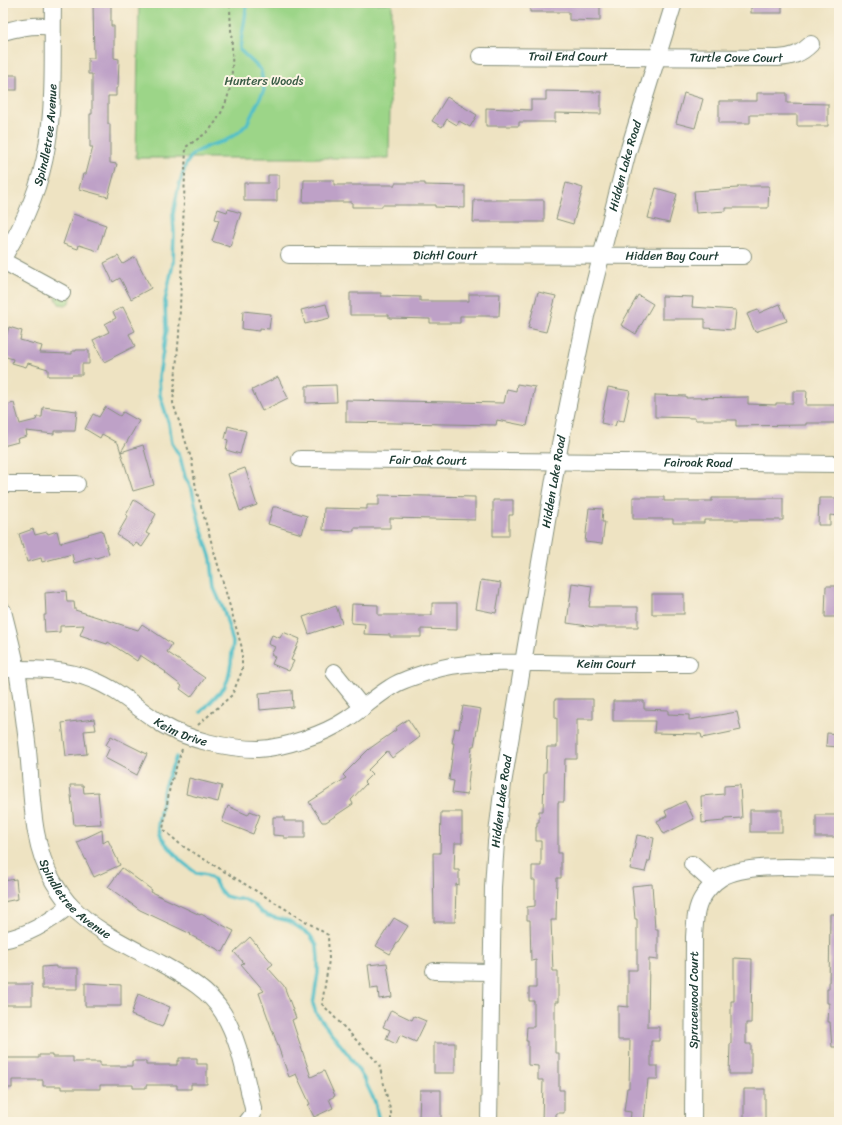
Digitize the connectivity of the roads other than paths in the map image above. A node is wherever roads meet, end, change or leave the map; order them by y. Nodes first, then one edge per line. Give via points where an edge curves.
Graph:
1 (52, 3) edge
2 (674, 3) edge
3 (52, 26) junction
4 (3, 32) edge
5 (811, 44) dead end
6 (480, 56) dead end
7 (656, 57) junction
8 (289, 255) dead end
9 (602, 256) junction
10 (743, 256) dead end
11 (3, 260) edge
12 (62, 293) dead end
13 (300, 459) dead end
14 (557, 462) junction
15 (839, 464) edge
16 (3, 484) edge
17 (77, 484) dead end
18 (3, 611) edge
19 (523, 663) junction
20 (689, 664) dead end
21 (10, 669) edge
22 (334, 672) dead end
23 (363, 708) junction
24 (692, 864) dead end
25 (839, 868) edge
26 (713, 883) junction
27 (70, 905) junction
28 (3, 940) edge
29 (434, 971) dead end
30 (491, 972) junction
31 (250, 1121) edge
32 (489, 1122) edge
33 (693, 1122) edge

1 - 3 street, Spindletree Avenue
2 - 7 street, Hidden Lake Road
3 - 4 street via 29,26
3 - 11 street, Spindletree Avenue via 50,127 47,147 41,174 28,210
5 - 7 street, Turtle Cove Court via 797,55 788,57
6 - 7 street, Trail End Court
7 - 9 street, Hidden Lake Road via 627,155
8 - 9 street, Dichtl Court
9 - 10 street, Hidden Bay Court
9 - 14 street, Hidden Lake Road via 585,323
11 - 12 street
13 - 14 street, Fair Oak Court
14 - 15 street, Fairoak Road
14 - 19 street, Hidden Lake Road
16 - 17 street
18 - 21 street, Spindletree Avenue
19 - 20 street, Keim Court
19 - 23 street, Keim Drive via 469,664 444,668 392,686
19 - 30 street, Hidden Lake Road via 496,842
21 - 23 street, Keim Drive via 51,669 92,679 165,726 220,745 244,748 268,748 296,742 345,721
21 - 27 street, Spindletree Avenue via 27,742 34,820 40,850 54,881
22 - 23 street
24 - 26 street
25 - 26 street, Sprucewood Court via 759,868 735,872
26 - 33 street, Sprucewood Court via 698,907 694,937
27 - 28 street via 56,917 30,932
27 - 31 street, Spindletree Avenue via 103,931 200,987 223,1012 238,1046 254,1108
29 - 30 street
30 - 32 street, Hidden Lake Road

